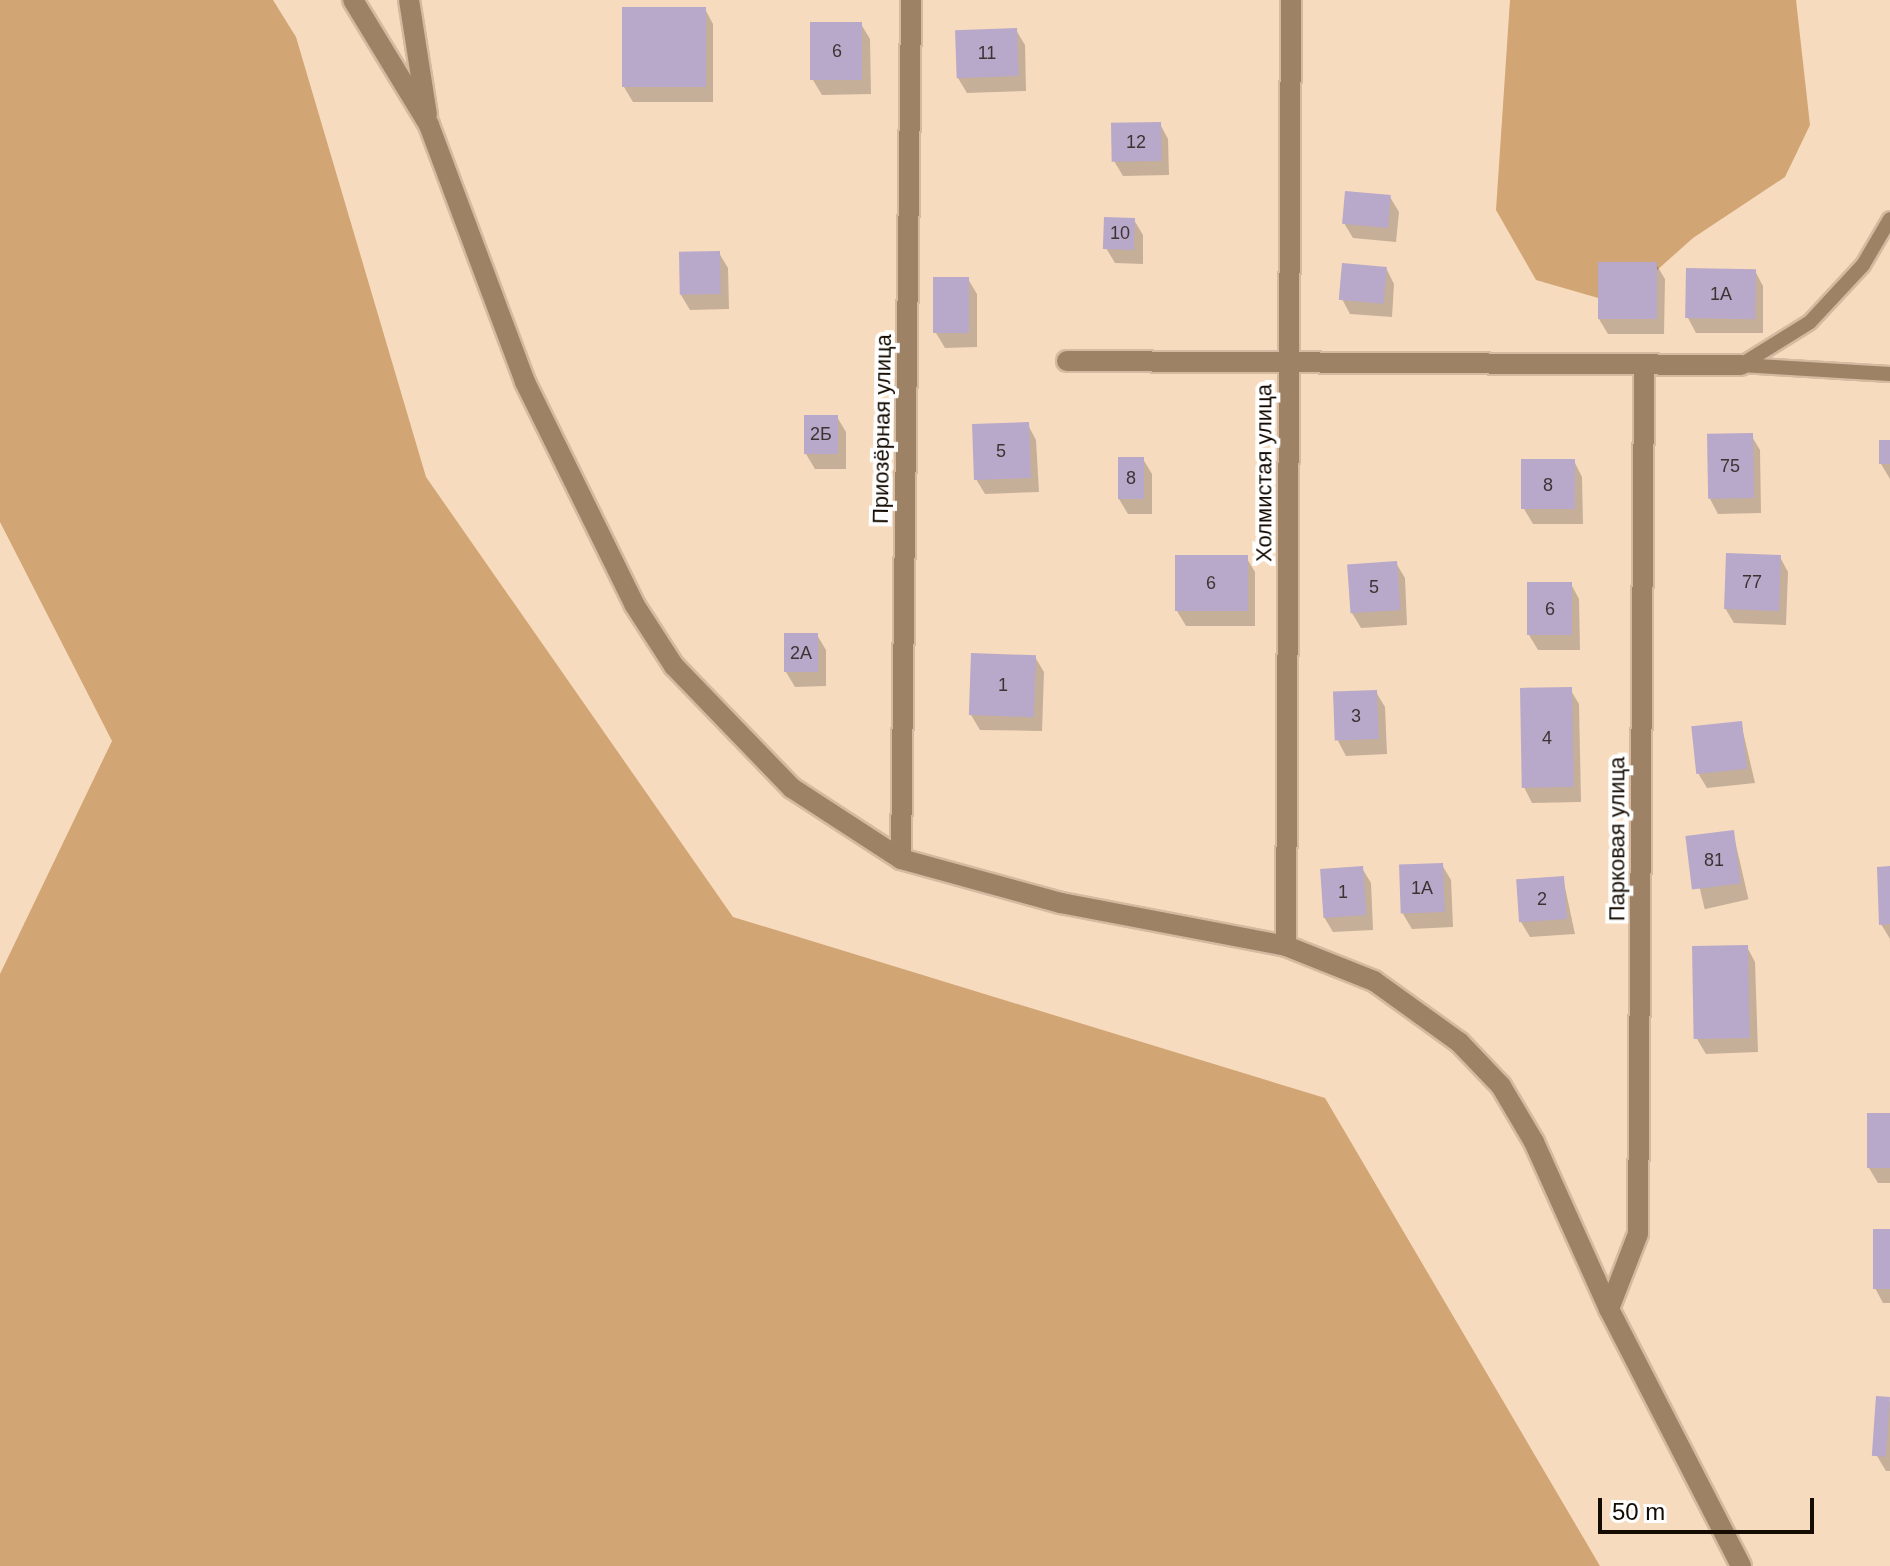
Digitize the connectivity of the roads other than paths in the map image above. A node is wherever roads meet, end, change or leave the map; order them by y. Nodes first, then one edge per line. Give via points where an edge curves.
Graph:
1 (353, 0) edge
2 (409, 0) edge
3 (911, 0) edge
4 (1291, 0) edge
5 (429, 125) junction
6 (1890, 219) edge
7 (1067, 361) dead end
8 (1288, 362) junction
9 (1644, 364) junction
10 (1741, 365) junction
11 (1890, 374) edge
12 (901, 859) junction
13 (1286, 946) junction
14 (1609, 1309) junction
15 (1741, 1566) edge

1 - 5 street
2 - 5 street
3 - 12 street, Приозёрная улица
4 - 8 street, Холмистая улица
5 - 12 street via 525,382 634,604 674,666 748,747 792,788
6 - 10 lane via 1863,265 1810,322
7 - 8 street
8 - 9 street
8 - 13 street, Холмистая улица
9 - 10 street
9 - 14 street, Парковая улица via 1638,1234
10 - 11 lane
12 - 13 street via 1061,903
13 - 14 street via 1374,981 1419,1010 1501,1086
14 - 15 street

